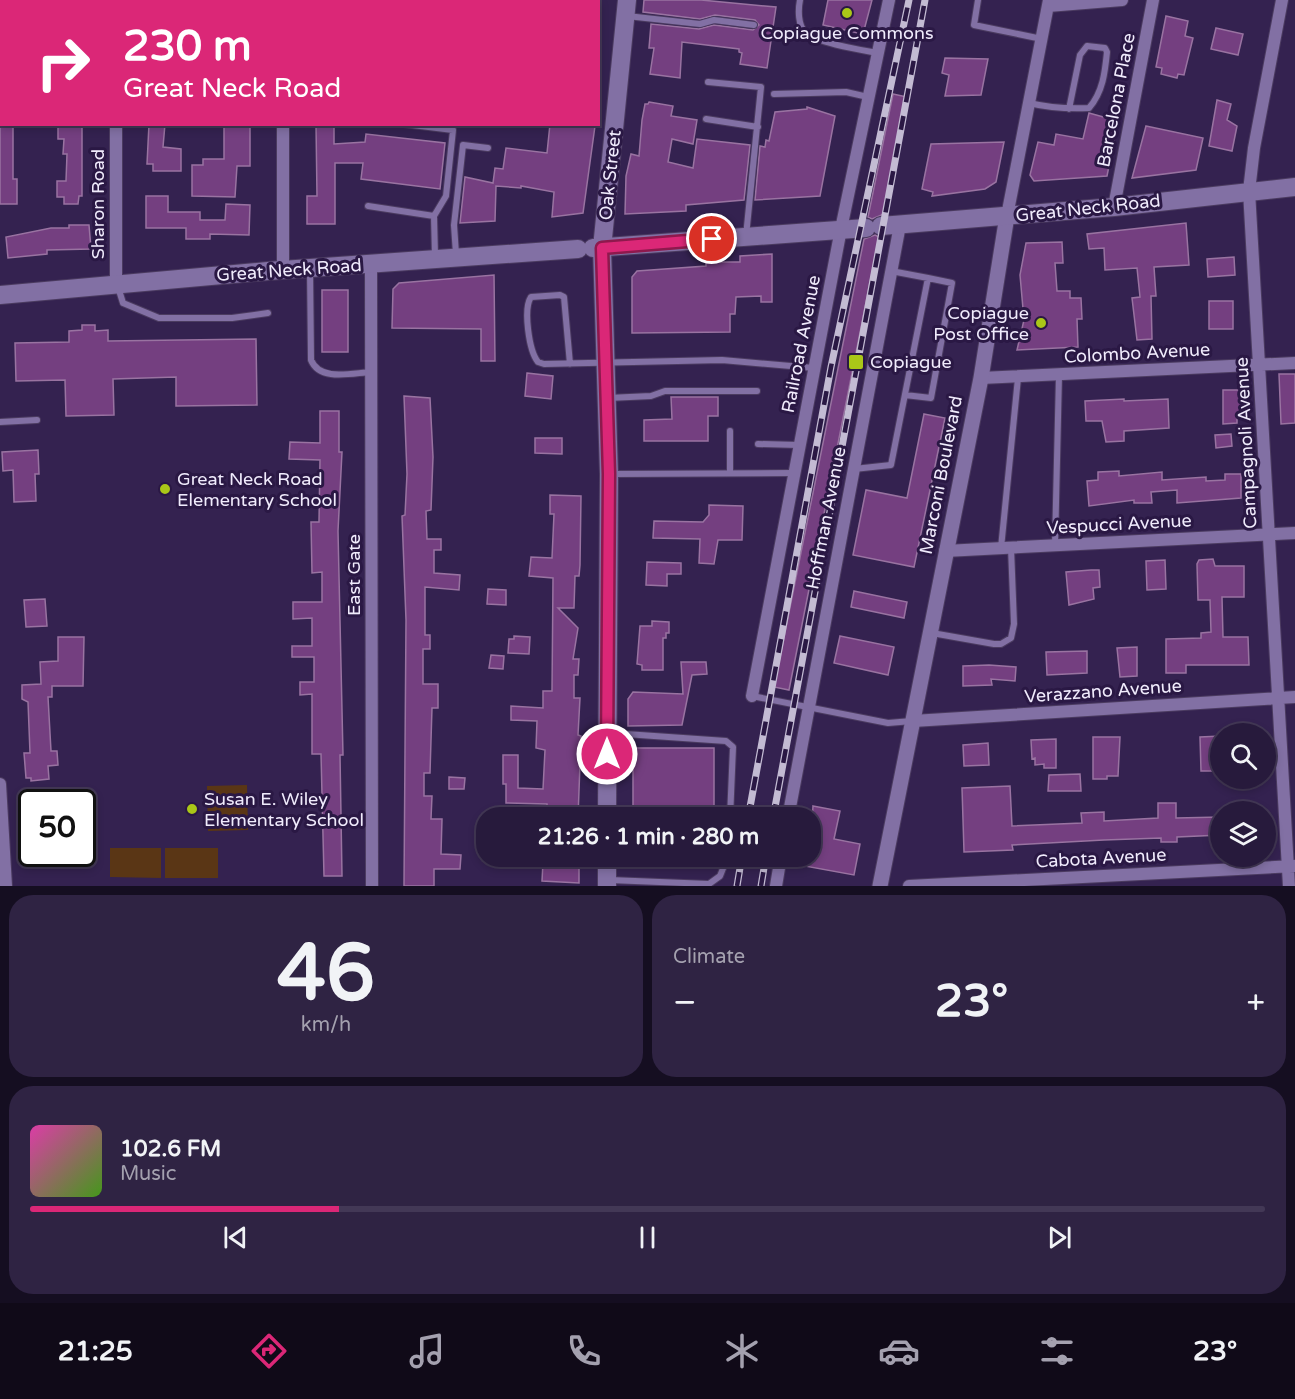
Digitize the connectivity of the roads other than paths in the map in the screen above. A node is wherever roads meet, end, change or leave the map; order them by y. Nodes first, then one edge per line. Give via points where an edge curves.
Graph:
1 (800, 0) edge
2 (889, 0) edge
3 (978, 0) edge
4 (1122, 0) edge
5 (1153, 0) edge
6 (1282, 0) edge
7 (1049, 3) edge
8 (626, 8) edge
9 (754, 26) dead end
10 (1042, 39) junction
11 (878, 53) junction
12 (708, 82) dead end
13 (774, 94) dead end
14 (869, 98) junction
15 (1029, 103) junction
16 (1069, 109) junction
17 (706, 119) dead end
18 (116, 126) edge
19 (282, 126) edge
20 (420, 126) edge
21 (758, 127) junction
22 (488, 148) dead end
23 (1295, 188) edge
24 (1249, 191) junction
25 (368, 206) dead end
26 (1114, 207) junction
27 (434, 216) junction
28 (1007, 216) junction
29 (900, 225) junction
30 (841, 229) junction
31 (746, 236) junction
32 (589, 249) junction
33 (457, 258) junction
34 (435, 259) junction
35 (371, 264) junction
36 (310, 268) junction
37 (283, 270) junction
38 (891, 272) junction
39 (928, 278) junction
40 (116, 284) junction
41 (0, 295) edge
42 (268, 314) dead end
43 (607, 363) junction
44 (1295, 363) edge
45 (570, 364) junction
46 (1259, 364) junction
47 (815, 368) junction
48 (371, 372) junction
49 (1059, 375) junction
50 (981, 378) junction
51 (1018, 378) junction
52 (757, 391) dead end
53 (905, 395) junction
54 (607, 398) junction
55 (37, 420) dead end
56 (0, 422) edge
57 (730, 431) dead end
58 (758, 444) dead end
59 (800, 446) junction
60 (854, 470) junction
61 (730, 473) junction
62 (794, 473) junction
63 (609, 474) junction
64 (1295, 533) edge
65 (1270, 534) junction
66 (1055, 545) junction
67 (1006, 548) junction
68 (945, 551) junction
69 (929, 632) junction
70 (752, 696) joint
71 (1295, 697) edge
72 (1277, 698) junction
73 (808, 705) junction
74 (913, 721) junction
75 (607, 732) junction
76 (0, 784) edge
77 (607, 807) edge
78 (730, 807) edge
79 (790, 807) edge
80 (1291, 866) edge
81 (607, 867) edge
82 (724, 867) edge
83 (779, 867) edge
84 (607, 883) edge
85 (6, 886) edge
86 (372, 886) edge
87 (776, 886) edge
88 (880, 886) edge
89 (909, 886) edge
90 (1288, 886) edge

1 - 11 lane via 800,21 812,37
2 - 11 street, Railroad Avenue
3 - 10 lane via 974,25
4 - 7 street
5 - 26 street, Barcelona Place
6 - 24 street, Campagnoli Avenue
7 - 10 street, Marconi Boulevard
8 - 9 lane via 700,24 714,20
8 - 32 main road, Oak Street
10 - 15 street, Marconi Boulevard
11 - 14 street, Railroad Avenue
12 - 21 lane via 761,87
13 - 14 lane via 846,92
14 - 30 street, Railroad Avenue
15 - 16 lane
15 - 28 street, Marconi Boulevard
16 - 16 lane via 1089,108 1098,98 1106,71 1105,48 1087,46 1080,55
17 - 21 lane
18 - 40 street, Sharon Road
19 - 37 street
20 - 27 lane via 453,130 446,196
21 - 31 lane
22 - 33 lane via 463,146 454,225
23 - 24 main road, Great Neck Road
24 - 26 main road, Great Neck Road
24 - 46 street, Campagnoli Avenue
25 - 27 lane
26 - 28 main road, Great Neck Road
27 - 34 lane
28 - 29 main road, Great Neck Road
28 - 50 street, Marconi Boulevard
29 - 30 main road, Great Neck Road
29 - 38 street, Hoffman Avenue
30 - 31 main road, Great Neck Road
30 - 47 street, Railroad Avenue
31 - 32 main road, Great Neck Road
32 - 33 main road, Great Neck Road
32 - 43 main road, Oak Street
33 - 34 main road, Great Neck Road
34 - 35 main road, Great Neck Road
35 - 36 main road, Great Neck Road
35 - 48 street, East Gate
36 - 37 main road, Great Neck Road
36 - 48 lane via 314,368 330,374
37 - 40 main road, Great Neck Road
38 - 39 lane
38 - 60 street, Hoffman Avenue
39 - 53 lane
39 - 53 lane via 952,283 931,398
40 - 41 main road, Great Neck Road
40 - 42 lane via 123,303 159,318
43 - 45 lane
43 - 47 lane via 722,360
43 - 54 main road, Oak Street
44 - 46 street, Colombo Avenue
45 - 45 lane via 544,364 535,358 530,346 527,305 531,297 564,297
46 - 49 street, Colombo Avenue
46 - 65 street, Campagnoli Avenue
47 - 59 street, Railroad Avenue
48 - 86 street, East Gate
49 - 51 street, Colombo Avenue
49 - 66 lane
50 - 51 street, Colombo Avenue
50 - 68 street, Marconi Boulevard
51 - 67 lane
52 - 54 lane via 665,391 651,396
53 - 60 lane via 891,465
54 - 63 main road, Oak Street
55 - 56 lane
57 - 61 lane
58 - 59 lane
59 - 62 street, Railroad Avenue
60 - 73 street, Hoffman Avenue
61 - 62 lane
61 - 63 lane
62 - 70 street, Railroad Avenue
63 - 75 main road, Oak Street
64 - 65 street, Vespucci Avenue
65 - 66 street, Vespucci Avenue
65 - 72 street, Campagnoli Avenue
66 - 67 street, Vespucci Avenue
67 - 68 street, Vespucci Avenue
67 - 69 lane via 1014,624 1011,638 1006,643 994,644
68 - 69 street, Marconi Boulevard
69 - 74 street, Marconi Boulevard
70 - 73 lane
71 - 72 street, Verazzano Avenue
72 - 74 street, Verazzano Avenue
72 - 80 street, Campagnoli Avenue
73 - 74 lane via 888,723
73 - 79 street, Hoffman Avenue
74 - 88 street, Marconi Boulevard
75 - 77 main road, Oak Street
75 - 78 lane via 726,741 733,747
76 - 85 street
80 - 89 street, Cabota Avenue
80 - 90 street, Campagnoli Avenue
81 - 84 main road
82 - 84 lane via 720,876 709,884
83 - 87 street

